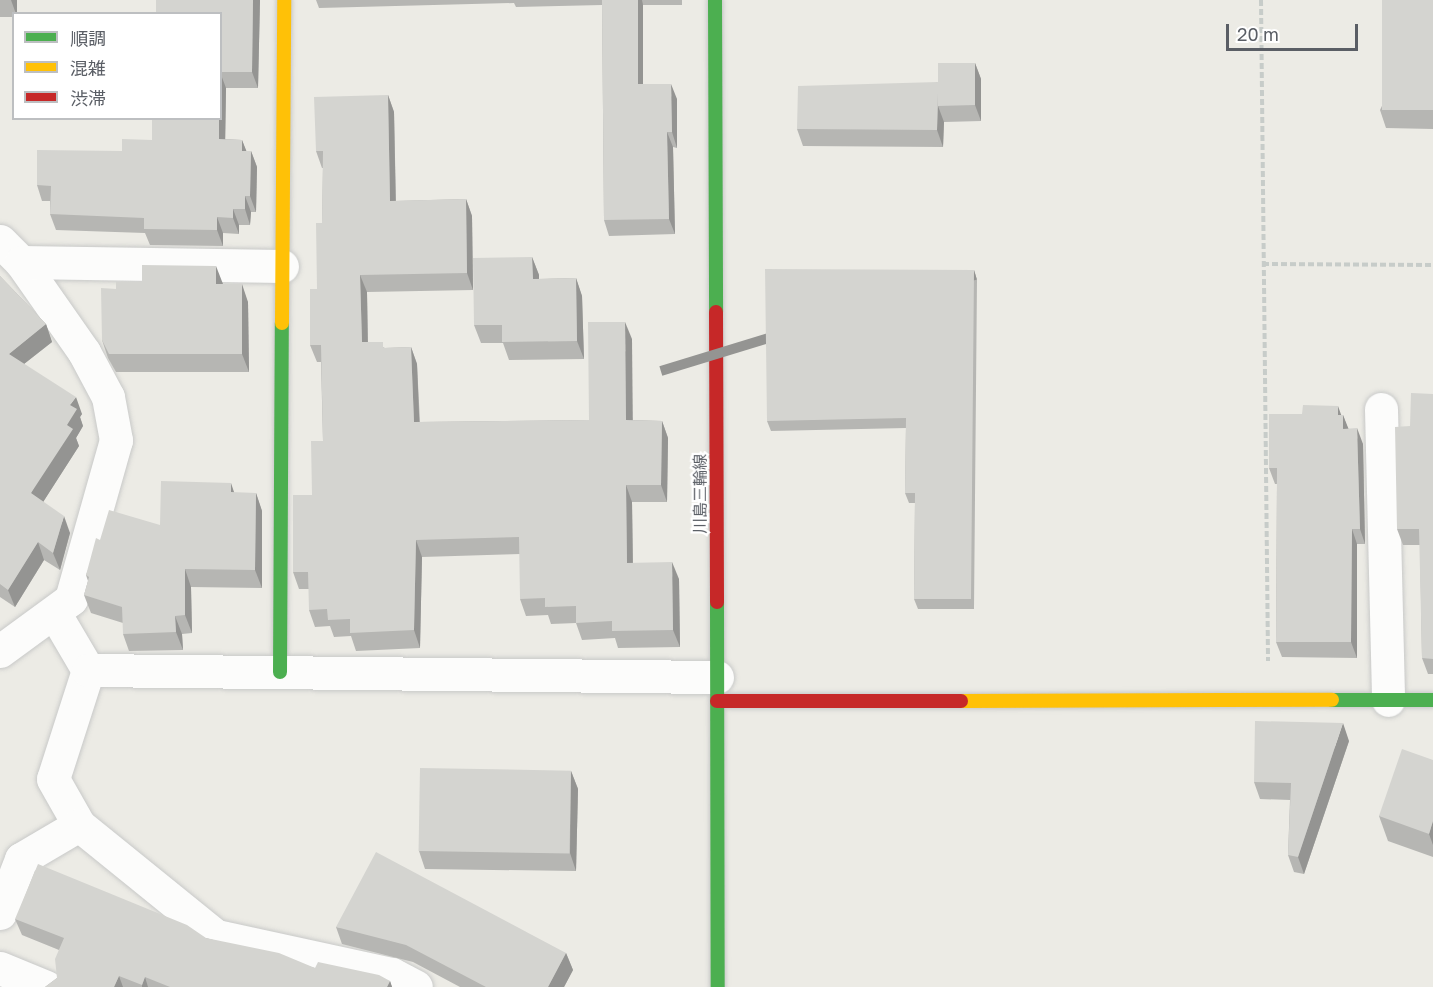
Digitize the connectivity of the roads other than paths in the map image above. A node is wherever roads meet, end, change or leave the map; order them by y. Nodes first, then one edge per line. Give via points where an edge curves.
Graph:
1 (284, 0) edge
2 (715, 0) edge
3 (10, 252) edge
4 (282, 266) junction
5 (1381, 409) dead end
6 (55, 614) junction
7 (0, 651) edge
8 (88, 670) junction
9 (280, 672) junction
10 (717, 689) junction
11 (1388, 700) junction
12 (1433, 700) edge
13 (79, 825) junction
14 (0, 912) edge
15 (0, 968) edge
16 (46, 987) edge
17 (416, 987) edge
18 (718, 987) edge

1 - 4 street
2 - 10 street, 川島三輪線
3 - 4 street
3 - 6 street via 84,352 108,397 116,440 71,598
4 - 9 street
5 - 11 street
6 - 7 street
6 - 8 street
8 - 9 street
8 - 13 street via 54,779
9 - 10 street
10 - 11 street
10 - 18 street, 川島三輪線
11 - 12 street
13 - 14 street via 21,858
13 - 17 street via 216,936 392,974
15 - 16 street

